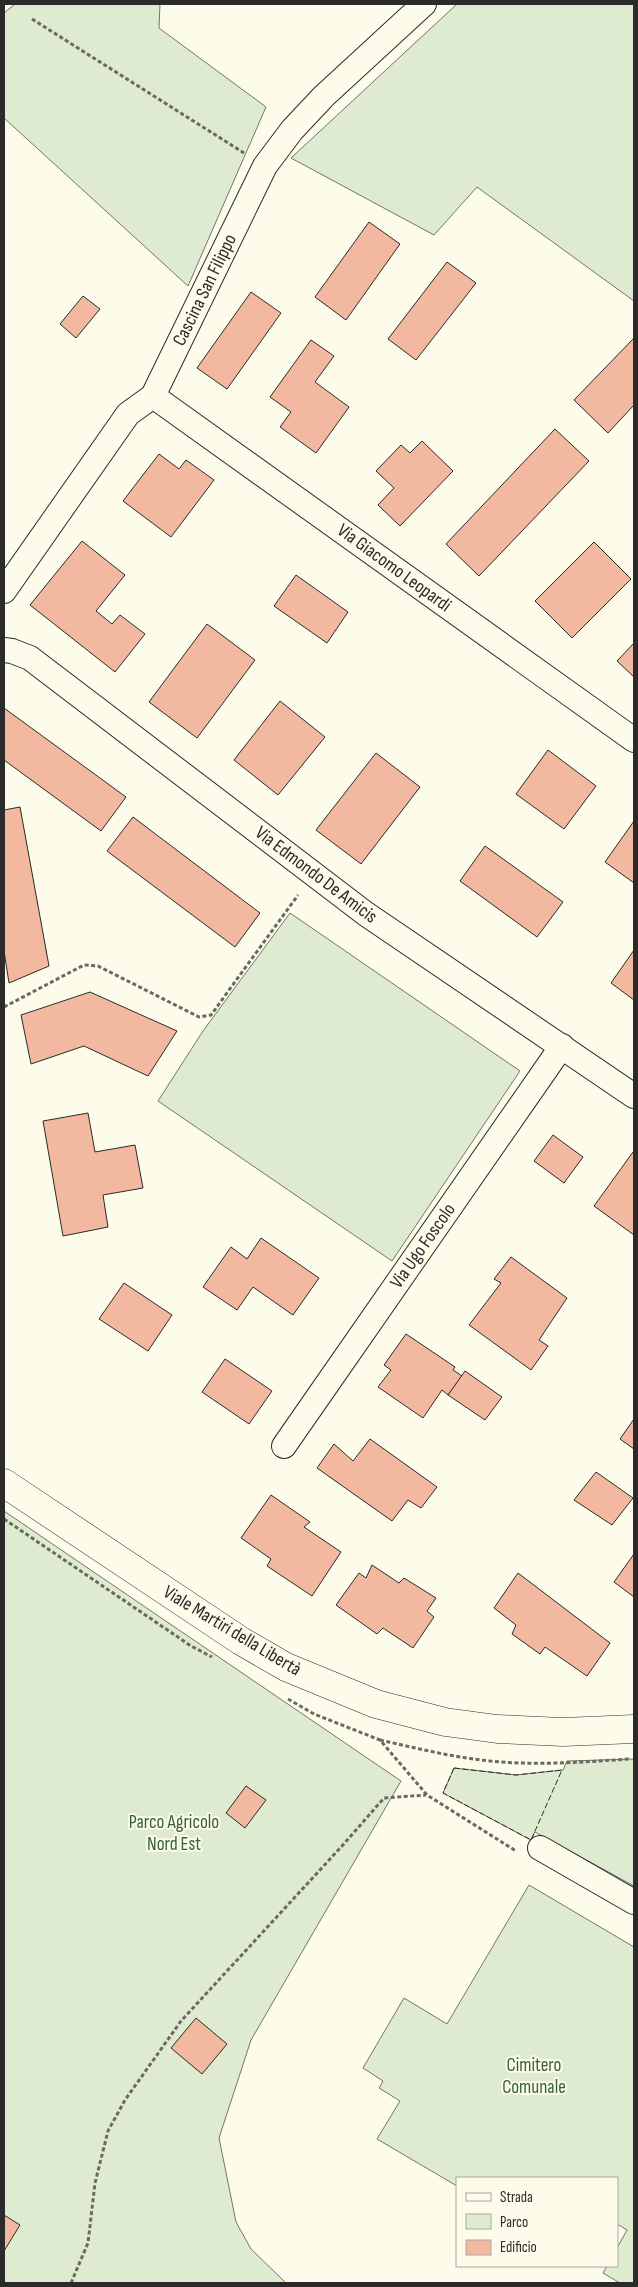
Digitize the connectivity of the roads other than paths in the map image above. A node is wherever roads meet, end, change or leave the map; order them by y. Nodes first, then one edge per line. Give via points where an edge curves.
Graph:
1 (424, 4) edge
2 (154, 396) junction
3 (4, 591) edge
4 (4, 650) edge
5 (634, 740) edge
6 (562, 1046) junction
7 (634, 1096) edge
8 (284, 1446) dead end
9 (4, 1483) edge
10 (634, 1729) edge
11 (540, 1848) dead end
12 (634, 1902) edge

1 - 2 street, Cascina San Filippo via 324,96 292,130 265,166
2 - 3 street, Cascina San Filippo via 128,414
2 - 5 street, Via Giacomo Leopardi
4 - 6 street, Via Edmondo De Amicis via 30,658 366,914
6 - 7 street, Via Edmondo De Amicis
6 - 8 street, Via Ugo Foscolo
9 - 10 street, Viale Martiri della Libertà via 241,1641 286,1667 368,1701 421,1717 496,1730
11 - 12 street

